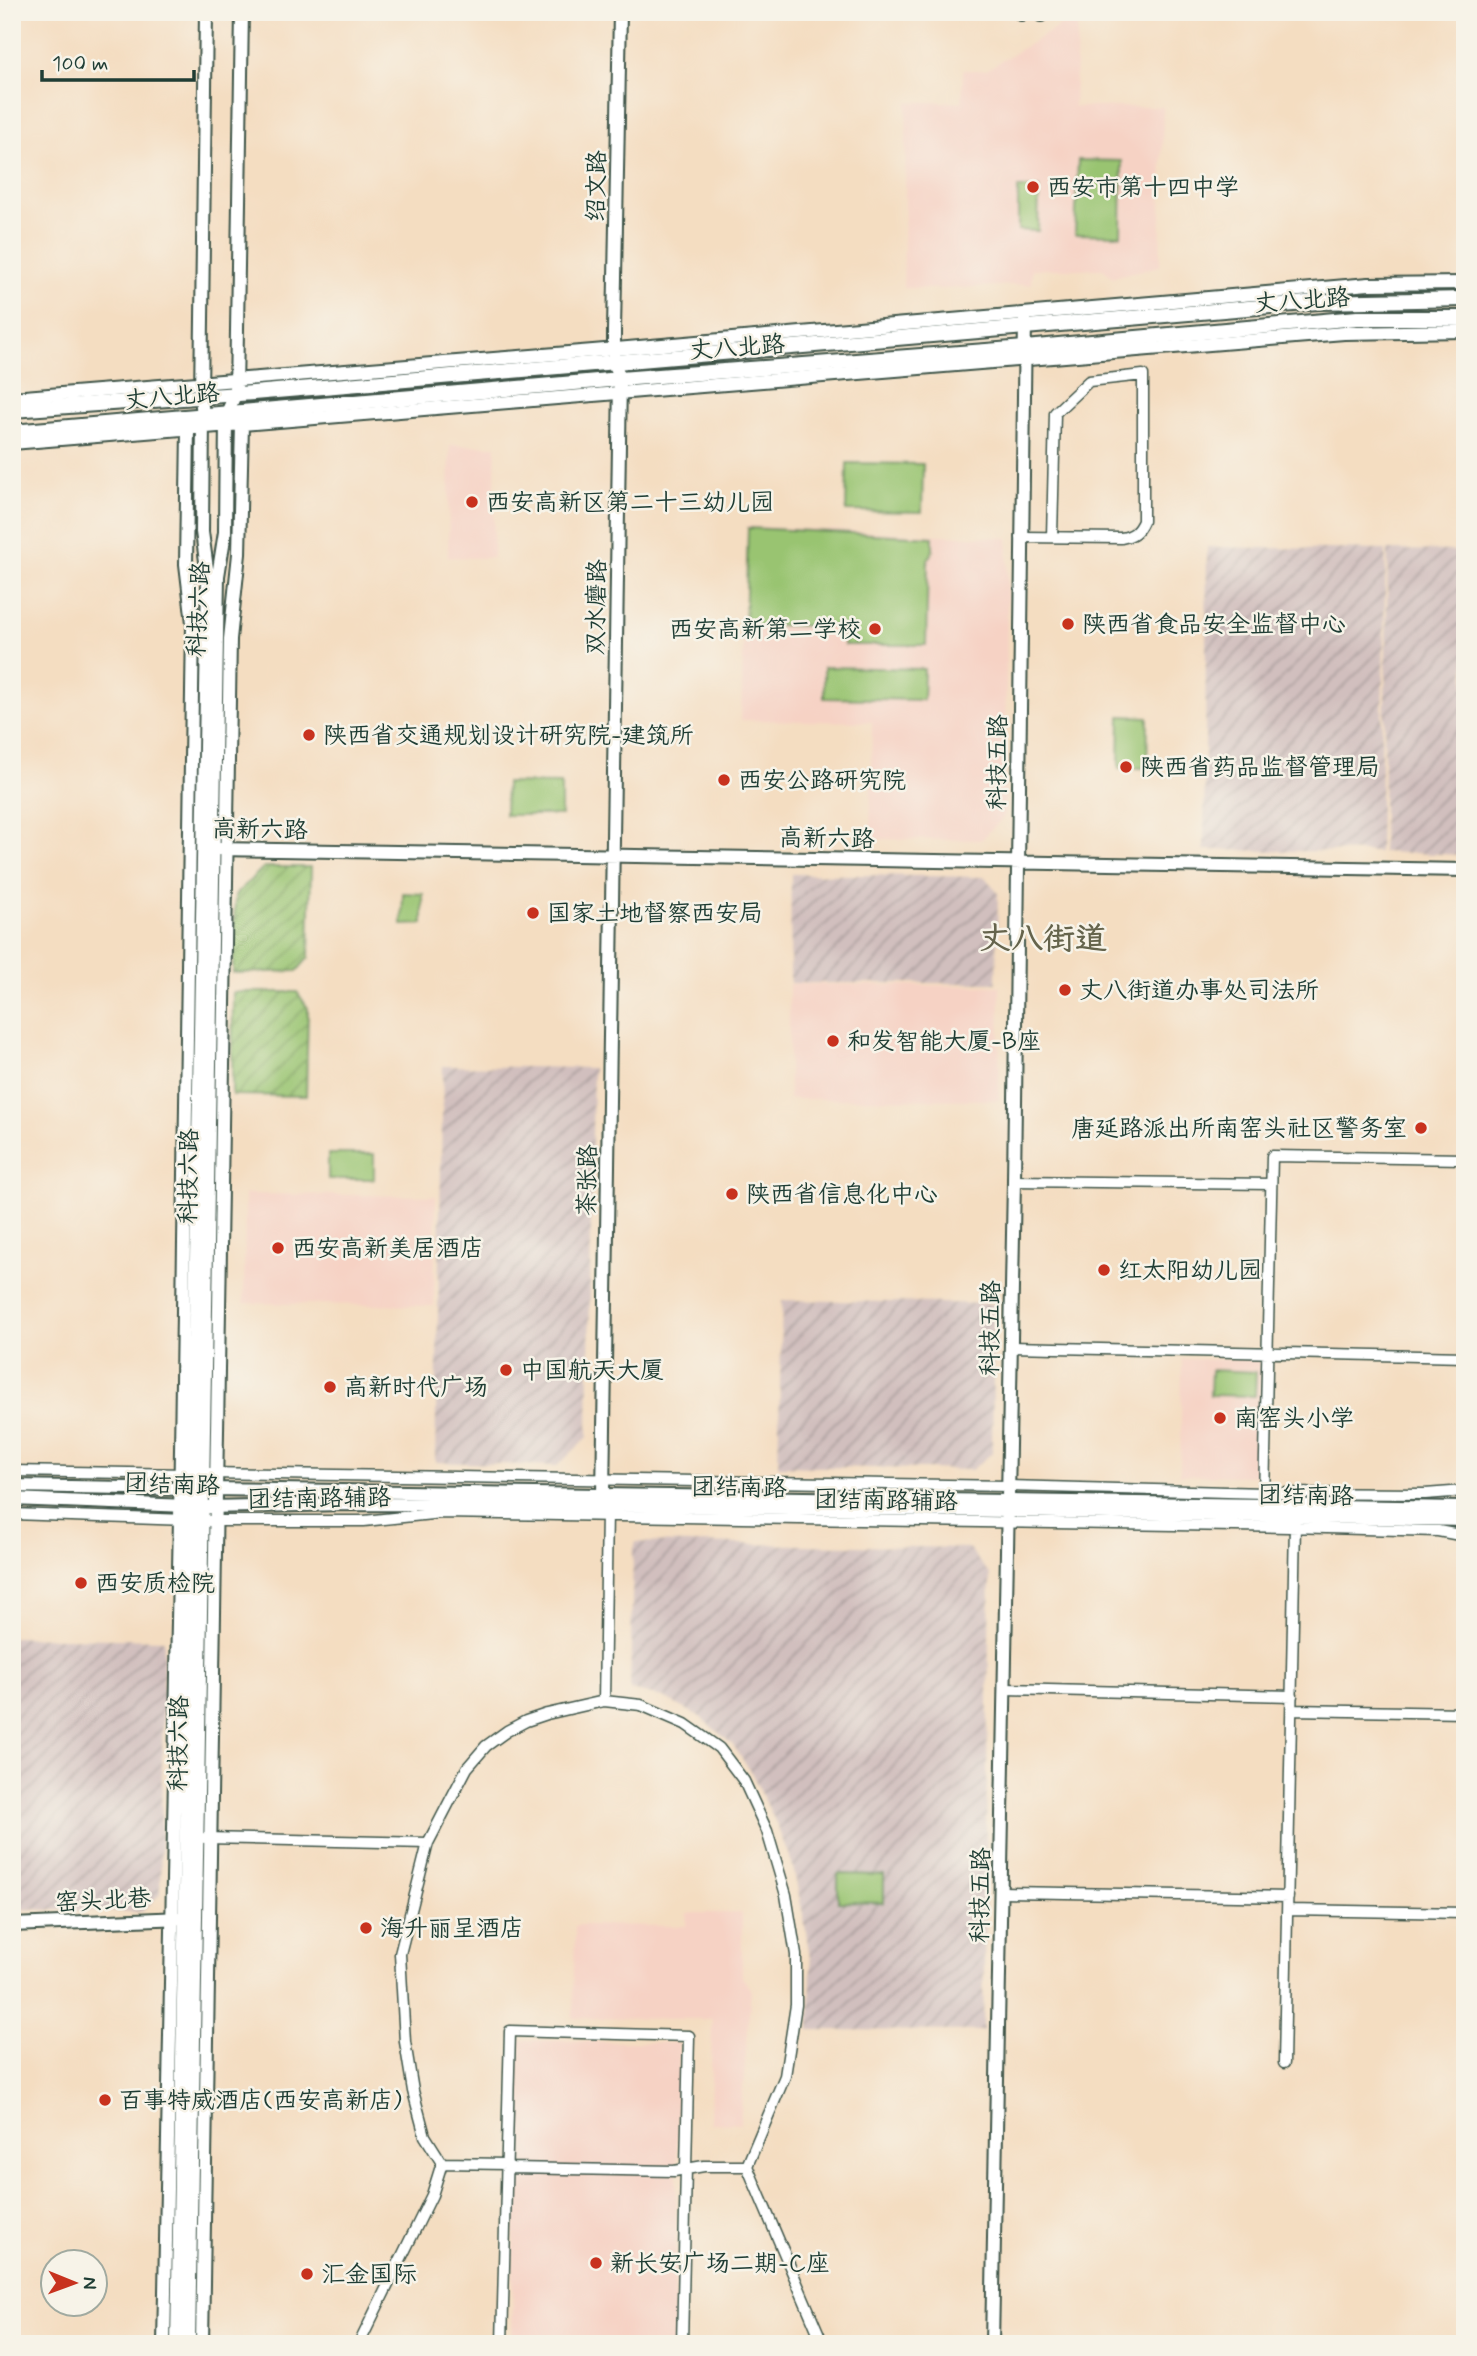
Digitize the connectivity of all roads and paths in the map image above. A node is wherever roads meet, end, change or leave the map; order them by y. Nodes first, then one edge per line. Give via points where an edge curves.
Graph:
1 (206, 12) edge
2 (242, 12) edge
3 (620, 12) edge
4 (1465, 283) edge
5 (1465, 299) edge
6 (1465, 318) edge
7 (1025, 321) junction
8 (1465, 331) edge
9 (1025, 354) junction
10 (614, 355) junction
11 (620, 386) junction
12 (236, 387) junction
13 (201, 390) junction
14 (12, 398) edge
15 (12, 410) edge
16 (226, 420) junction
17 (204, 422) junction
18 (242, 424) junction
19 (188, 429) junction
20 (12, 432) edge
21 (12, 443) edge
22 (1021, 537) junction
23 (1052, 537) junction
24 (189, 849) junction
25 (214, 849) junction
26 (614, 855) junction
27 (1017, 862) junction
28 (1465, 870) edge
29 (1465, 1159) edge
30 (1014, 1181) junction
31 (1271, 1184) junction
32 (1011, 1347) junction
33 (1268, 1353) junction
34 (1465, 1357) edge
35 (12, 1471) edge
36 (198, 1473) junction
37 (603, 1481) junction
38 (12, 1486) edge
39 (1008, 1486) junction
40 (198, 1489) junction
41 (1465, 1491) edge
42 (12, 1499) edge
43 (1264, 1499) junction
44 (606, 1506) junction
45 (1465, 1508) edge
46 (1007, 1511) junction
47 (198, 1513) junction
48 (12, 1514) edge
49 (1465, 1520) edge
50 (1295, 1523) junction
51 (1465, 1536) edge
52 (1005, 1689) junction
53 (1292, 1696) junction
54 (604, 1701) junction
55 (1292, 1710) junction
56 (1465, 1713) edge
57 (198, 1838) junction
58 (428, 1843) junction
59 (1001, 1892) junction
60 (1288, 1897) junction
61 (1288, 1910) junction
62 (1465, 1913) edge
63 (185, 1918) junction
64 (12, 1925) edge
65 (1284, 2063) dead end
66 (442, 2164) junction
67 (506, 2164) junction
68 (747, 2166) junction
69 (686, 2170) junction
70 (164, 2344) edge
71 (177, 2344) edge
72 (189, 2344) edge
73 (202, 2344) edge
74 (359, 2344) edge
75 (502, 2344) edge
76 (682, 2344) edge
77 (824, 2344) edge
78 (992, 2344) edge

1 - 13 main road, 科技六路
2 - 12 main road, 科技六路
3 - 10 main road, 绍文路
4 - 7 main road via 1369,284
5 - 7 main road, 丈八北路
6 - 9 main road, 丈八北路 via 1357,318
7 - 9 main road, 科技五路
7 - 10 main road, 丈八北路
8 - 9 main road via 1344,332
9 - 11 main road, 丈八北路
9 - 22 main road, 科技五路
10 - 11 main road, 双水磨路
10 - 12 main road, 丈八北路
11 - 16 main road, 丈八北路
11 - 18 main road
11 - 26 main road, 双水磨路
12 - 13 main road, 丈八北路
12 - 16 main road, 科技六路
13 - 14 main road
13 - 15 main road, 丈八北路
13 - 17 main road, 科技六路
16 - 17 main road, 丈八北路
16 - 18 main road
16 - 25 main road, 科技六路 via 225,533 218,576
17 - 19 main road
17 - 20 main road, 丈八北路
17 - 25 main road, 科技六路 via 202,531 208,576
18 - 25 main road via 239,554
19 - 21 main road
19 - 24 main road via 186,564 193,623
22 - 23 street
22 - 27 main road, 科技五路
23 - 23 street via 1121,538 1138,530 1143,521 1143,375 1089,381 1055,413
24 - 25 main road, 高新六路
24 - 36 main road
25 - 26 main road, 高新六路
25 - 36 main road, 科技六路
25 - 36 main road
26 - 27 main road, 高新六路
26 - 37 main road, 茶张路
27 - 28 main road, 高新六路
27 - 30 main road, 科技五路
29 - 31 street via 1272,1156
30 - 31 street
30 - 32 main road, 科技五路
31 - 33 street
32 - 33 street
32 - 39 main road, 科技五路
33 - 34 street
33 - 43 street
35 - 36 street, 团结南路辅路
36 - 37 street, 团结南路辅路
36 - 40 main road, 科技六路
36 - 40 main road
37 - 39 street, 团结南路辅路
37 - 44 main road, 茶张路
38 - 40 main road, 团结南路
39 - 43 street, 团结南路辅路
39 - 46 main road, 科技五路
40 - 44 main road, 团结南路
40 - 47 main road, 科技六路
40 - 47 main road
41 - 43 street, 团结南路辅路
42 - 47 main road, 团结南路
43 - 45 main road, 团结南路
43 - 46 main road, 团结南路
44 - 46 main road, 团结南路
44 - 47 main road, 团结南路 via 345,1504
44 - 54 street
46 - 50 main road, 团结南路
46 - 52 main road, 科技五路
47 - 48 street
47 - 57 main road, 科技六路
47 - 57 main road
47 - 63 main road
49 - 50 main road, 团结南路
50 - 51 street
50 - 53 street
52 - 53 street
52 - 59 main road, 科技五路
53 - 55 street
54 - 58 street via 526,1721 486,1746 467,1768
54 - 68 street via 641,1705 685,1724 719,1748 744,1781 767,1831 786,1895 796,1955 796,2005 785,2076
55 - 56 street
55 - 60 street
57 - 58 street
57 - 63 main road, 科技六路
57 - 73 main road
58 - 66 street via 400,1954 413,2091 425,2136
59 - 60 street
59 - 78 main road, 科技五路
60 - 61 street
61 - 62 street
61 - 65 street
63 - 64 main road, 窑头北巷
63 - 70 main road
63 - 71 main road, 科技六路
63 - 72 main road, 科技六路
66 - 67 street
66 - 74 street via 432,2195
67 - 69 street via 511,2168
67 - 69 street via 510,2031 689,2036
67 - 75 street
68 - 69 street
68 - 77 street
69 - 76 street

